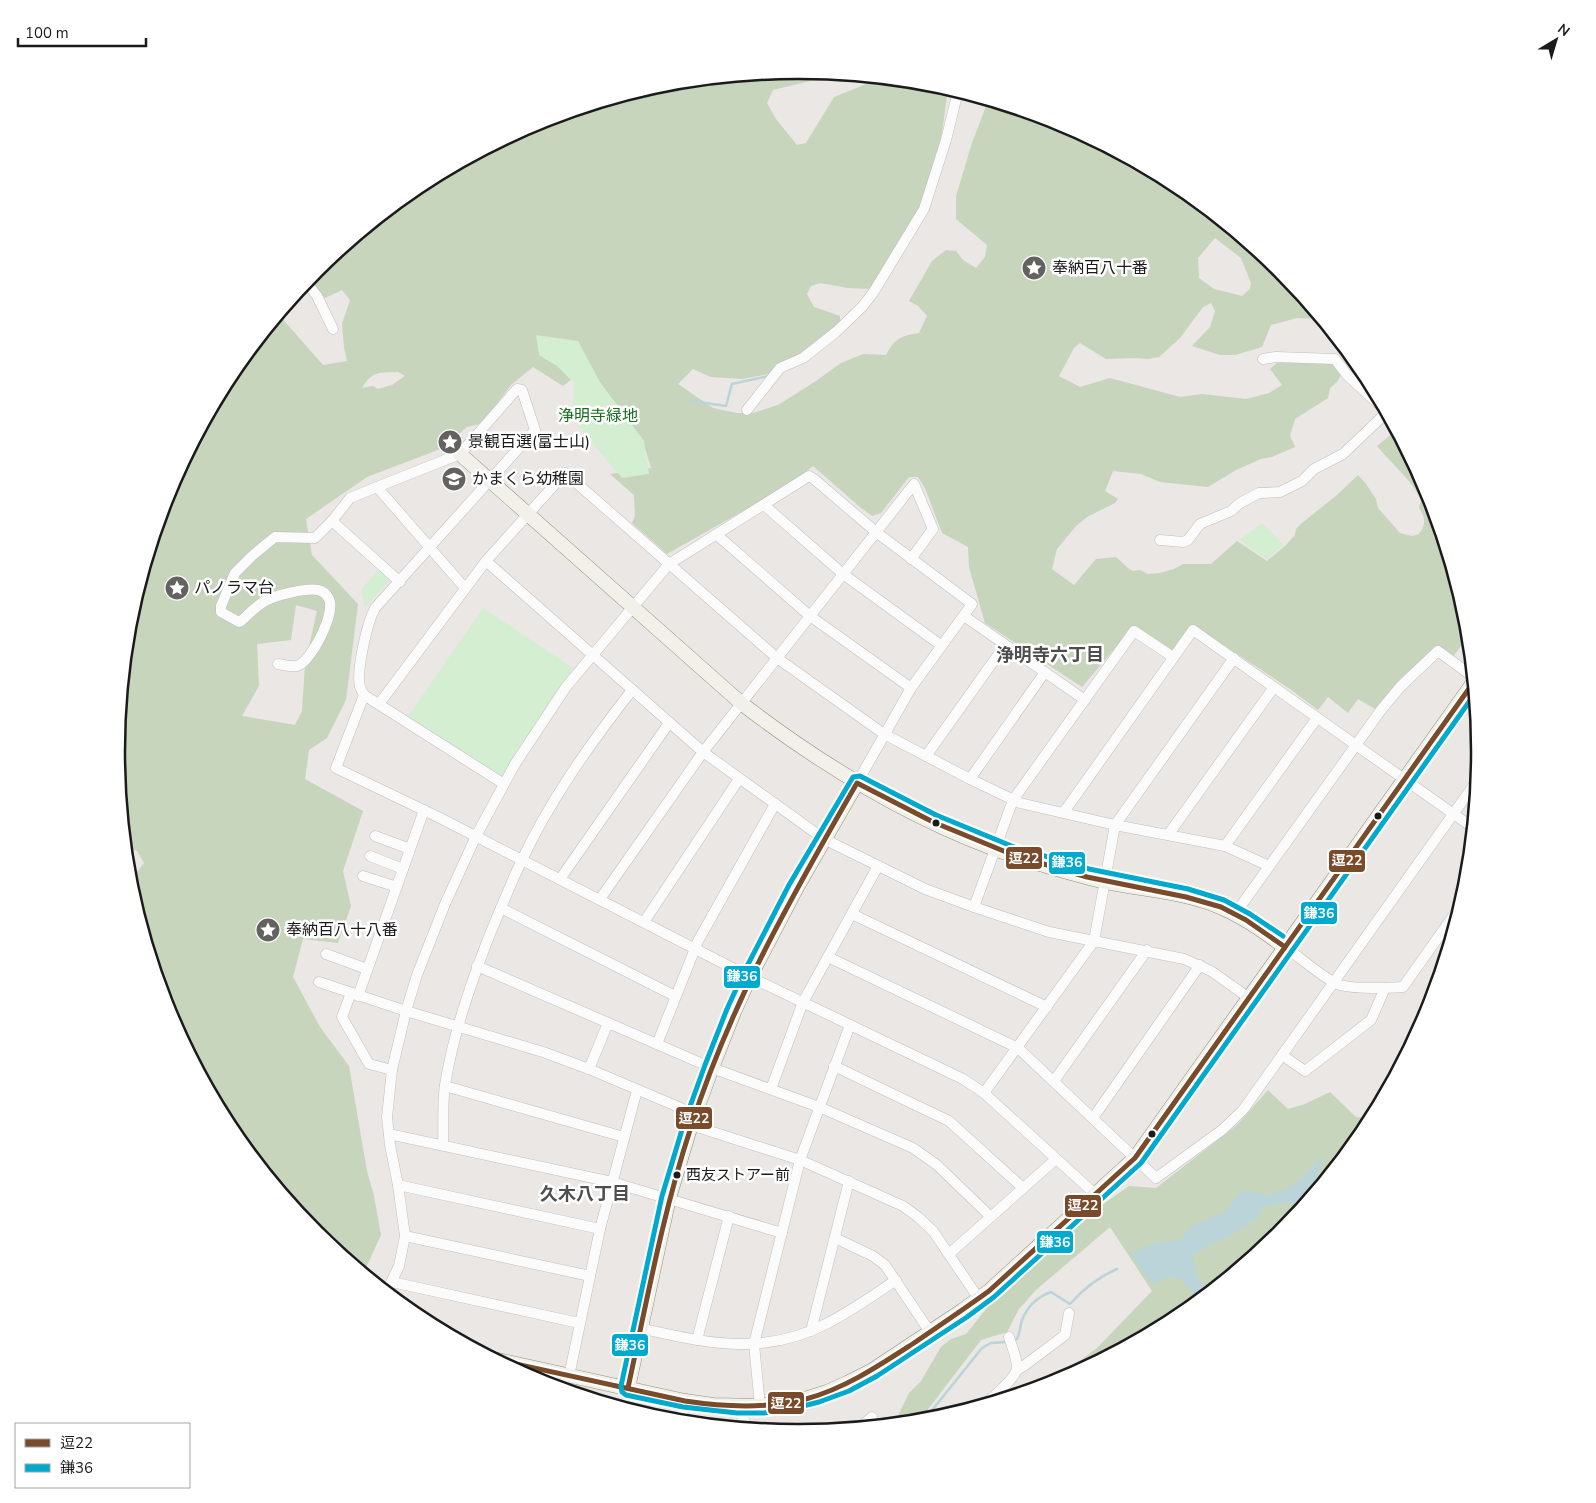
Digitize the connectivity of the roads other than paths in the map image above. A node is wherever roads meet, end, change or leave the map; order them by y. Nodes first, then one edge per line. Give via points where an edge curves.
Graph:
1 (956, 98) edge
2 (311, 288) edge
3 (333, 329) dead end
4 (1263, 359) dead end
5 (1367, 393) edge
6 (746, 410) dead end
7 (1382, 417) edge
8 (460, 454) junction
9 (490, 480) junction
10 (377, 487) junction
11 (764, 506) junction
12 (527, 514) junction
13 (332, 521) junction
14 (876, 532) junction
15 (717, 535) junction
16 (1160, 540) dead end
17 (430, 548) junction
18 (911, 559) junction
19 (486, 561) junction
20 (669, 564) junction
21 (843, 574) junction
22 (400, 582) junction
23 (465, 588) junction
24 (633, 607) junction
25 (810, 616) junction
26 (964, 616) junction
27 (1005, 645) junction
28 (942, 646) junction
29 (592, 655) junction
30 (1173, 657) junction
31 (777, 658) junction
32 (1234, 658) junction
33 (278, 664) dead end
34 (1466, 671) edge
35 (1045, 672) junction
36 (1274, 687) junction
37 (911, 688) junction
38 (632, 690) junction
39 (1467, 691) edge
40 (364, 695) junction
41 (1085, 700) junction
42 (741, 703) junction
43 (379, 704) junction
44 (1317, 718) junction
45 (669, 723) junction
46 (884, 734) junction
47 (1356, 746) junction
48 (703, 752) junction
49 (926, 756) junction
50 (739, 779) junction
51 (970, 779) junction
52 (1404, 780) junction
53 (857, 783) junction
54 (504, 784) junction
55 (1469, 792) edge
56 (1013, 800) junction
57 (774, 804) junction
58 (424, 810) junction
59 (1064, 812) junction
60 (1454, 814) junction
61 (1466, 823) edge
62 (1115, 825) junction
63 (1168, 835) junction
64 (375, 836) dead end
65 (476, 836) junction
66 (824, 839) junction
67 (1225, 846) junction
68 (410, 849) junction
69 (996, 849) junction
70 (370, 856) dead end
71 (521, 860) junction
72 (878, 866) junction
73 (1269, 866) junction
74 (403, 869) junction
75 (363, 876) dead end
76 (560, 879) junction
77 (1106, 882) junction
78 (396, 888) junction
79 (600, 899) junction
80 (974, 907) junction
81 (501, 908) junction
82 (852, 914) junction
83 (1235, 914) junction
84 (644, 922) junction
85 (1449, 922) edge
86 (1094, 941) junction
87 (1285, 947) junction
88 (694, 948) junction
89 (1147, 950) junction
90 (326, 954) dead end
91 (828, 957) junction
92 (1200, 965) junction
93 (477, 966) junction
94 (367, 969) junction
95 (750, 977) junction
96 (319, 982) dead end
97 (1334, 982) junction
98 (1385, 988) junction
99 (354, 994) junction
100 (675, 996) junction
101 (1249, 998) junction
102 (803, 1002) junction
103 (1047, 1007) junction
104 (406, 1011) junction
105 (608, 1023) junction
106 (850, 1025) junction
107 (458, 1027) junction
108 (657, 1044) junction
109 (1018, 1048) junction
110 (1282, 1055) junction
111 (834, 1066) junction
112 (712, 1068) junction
113 (589, 1069) junction
114 (392, 1070) junction
115 (1054, 1081) junction
116 (445, 1086) junction
117 (771, 1089) junction
118 (637, 1090) junction
119 (984, 1094) junction
120 (819, 1107) junction
121 (1093, 1118) junction
122 (693, 1120) junction
123 (389, 1134) junction
124 (624, 1137) junction
125 (444, 1145) junction
126 (1135, 1158) junction
127 (1056, 1159) junction
128 (800, 1160) junction
129 (849, 1181) junction
130 (612, 1182) junction
131 (398, 1185) junction
132 (1023, 1188) junction
133 (1094, 1194) junction
134 (670, 1198) junction
135 (729, 1216) junction
136 (991, 1217) junction
137 (600, 1229) junction
138 (782, 1233) junction
139 (405, 1236) junction
140 (835, 1238) junction
141 (949, 1254) junction
142 (590, 1276) junction
143 (896, 1280) junction
144 (389, 1286) edge
145 (391, 1287) edge
146 (979, 1299) junction
147 (1069, 1313) dead end
148 (579, 1323) junction
149 (640, 1328) junction
150 (811, 1331) junction
151 (930, 1332) junction
152 (696, 1340) junction
153 (1010, 1340) dead end
154 (754, 1344) junction
155 (1017, 1370) junction
156 (547, 1375) edge
157 (569, 1376) junction
158 (628, 1388) junction
159 (994, 1395) edge
160 (685, 1401) junction
161 (760, 1406) junction
162 (737, 1407) junction
163 (682, 1414) edge
164 (872, 1417) dead end
165 (868, 1420) edge
166 (745, 1422) edge

1 - 6 street via 924,209 874,293 836,332 803,358 780,368
2 - 3 street
4 - 5 street via 1335,359
7 - 16 street via 1343,454 1314,469 1302,481 1280,492 1259,493 1231,511 1200,524 1188,540
8 - 9 street
8 - 9 street via 517,389 522,390 535,430
8 - 10 street
9 - 12 street
9 - 17 street
10 - 13 street via 350,498
10 - 17 street
11 - 14 street via 809,476
11 - 15 street
11 - 21 street
12 - 19 street
12 - 20 street via 564,473
12 - 24 street
13 - 22 street
13 - 33 street via 315,538 275,537 235,573 221,606 221,612 239,622 266,600 306,591 319,590 326,594 331,601 328,621 308,656 296,667
14 - 18 street
14 - 18 street via 914,484 933,529
14 - 21 street
15 - 20 street
15 - 25 street
17 - 22 street
17 - 23 street
18 - 26 street via 972,604
19 - 23 street
19 - 29 street
20 - 24 street
20 - 31 street
21 - 25 street
21 - 28 street
22 - 40 street via 370,617 360,666 360,688
23 - 43 street
24 - 29 street
24 - 42 street
25 - 31 street
25 - 37 street
26 - 27 street
26 - 28 street
27 - 35 street
27 - 49 street
28 - 37 street
29 - 38 street
29 - 54 street via 543,721
30 - 32 street via 1194,630
30 - 41 street via 1134,631
30 - 59 street
31 - 42 street
31 - 46 street
32 - 36 street
32 - 62 street
34 - 47 street via 1438,651 1401,686
35 - 41 street
35 - 51 street
36 - 44 street
36 - 63 street
37 - 46 street
38 - 45 street
38 - 71 street via 581,757
39 - 52 street
40 - 43 street
40 - 58 street via 336,768
41 - 56 street
42 - 48 street
42 - 53 street via 809,753
43 - 54 street
44 - 47 street
44 - 67 street
45 - 48 street
45 - 76 street
46 - 49 street
46 - 53 street
47 - 52 street
47 - 73 street
48 - 50 street
48 - 79 street
49 - 51 street
50 - 57 street
50 - 84 street
51 - 56 street
52 - 60 street
52 - 87 street
53 - 66 street
53 - 69 street via 921,817
54 - 65 street
55 - 60 street
56 - 59 street
56 - 69 street
57 - 66 street
57 - 88 street
58 - 65 street
58 - 68 street
59 - 62 street
60 - 61 street
60 - 97 street
62 - 63 street
62 - 77 street
63 - 67 street
64 - 68 street
65 - 71 street
65 - 104 street via 445,904
66 - 72 street
66 - 95 street
67 - 73 street
68 - 74 street
69 - 77 street
69 - 80 street
70 - 74 street
71 - 76 street
71 - 81 street
72 - 80 street via 924,889
72 - 82 street
73 - 83 street
74 - 78 street
75 - 78 street
76 - 79 street
77 - 83 street via 1199,900
77 - 86 street
78 - 94 street
79 - 84 street
80 - 86 street via 1049,932
81 - 93 street
81 - 100 street
82 - 91 street
82 - 103 street
83 - 87 street
84 - 88 street
85 - 98 street via 1403,987
86 - 89 street
86 - 103 street
87 - 97 street
87 - 101 street
88 - 95 street
88 - 100 street
89 - 92 street
89 - 115 street
90 - 94 street
91 - 102 street
91 - 109 street
92 - 101 street
92 - 121 street
93 - 105 street
93 - 107 street
94 - 99 street
95 - 102 street
95 - 112 street
96 - 99 street
97 - 98 street
97 - 110 street
98 - 110 street via 1371,1020 1305,1071
99 - 104 street
99 - 114 street via 342,1017 369,1064
100 - 108 street
101 - 126 street
102 - 106 street
102 - 117 street
103 - 109 street
104 - 107 street
104 - 114 street
105 - 108 street
105 - 113 street
106 - 111 street
106 - 119 street via 937,1066
107 - 113 street
107 - 116 street
108 - 112 street
109 - 115 street
109 - 119 street
110 - 126 street via 1234,1120 1156,1178
111 - 120 street
111 - 132 street via 948,1121
112 - 117 street
112 - 122 street
113 - 118 street
114 - 123 street via 387,1117
115 - 121 street
116 - 124 street
116 - 125 street
117 - 120 street
118 - 122 street
118 - 124 street
119 - 127 street
120 - 128 street
120 - 136 street via 924,1154
121 - 126 street
122 - 128 street
122 - 134 street
123 - 125 street
123 - 131 street
124 - 130 street
125 - 130 street
126 - 133 street
127 - 132 street
127 - 133 street
128 - 129 street
128 - 138 street
129 - 140 street
129 - 141 street via 910,1212 933,1231
130 - 134 street
130 - 137 street
131 - 137 street
131 - 139 street
132 - 136 street
133 - 146 street
134 - 135 street
134 - 149 street
135 - 138 street
135 - 152 street
136 - 141 street
137 - 142 street
138 - 154 street
139 - 142 street
139 - 144 street via 403,1251
140 - 143 street via 873,1256
140 - 150 street
141 - 146 street
142 - 148 street
143 - 150 street
143 - 151 street
145 - 148 street
146 - 151 street
147 - 155 street via 1065,1336
148 - 157 street
149 - 152 street
149 - 158 street
150 - 154 street via 792,1338
151 - 161 street via 847,1384 805,1399
152 - 154 street
153 - 155 street
154 - 161 street
155 - 159 street
156 - 157 street
157 - 158 street
158 - 160 street
160 - 162 street
160 - 163 street
161 - 162 street
162 - 166 street
164 - 165 street

